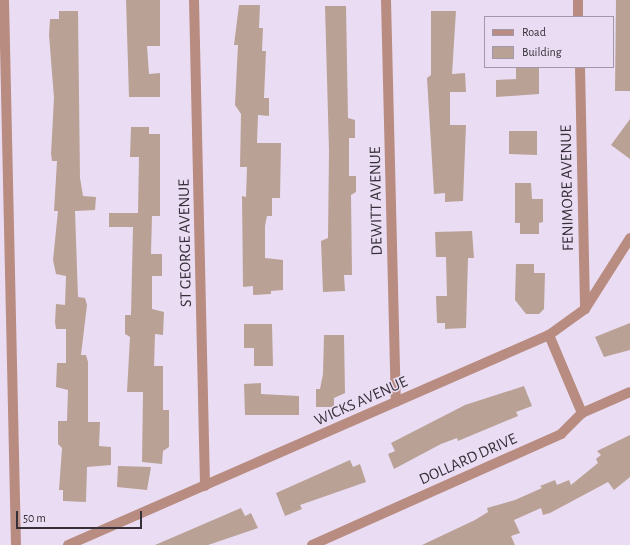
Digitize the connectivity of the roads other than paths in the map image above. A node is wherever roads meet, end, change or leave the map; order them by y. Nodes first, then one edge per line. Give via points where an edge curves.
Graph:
1 (4, 0) edge
2 (194, 0) edge
3 (386, 0) edge
4 (578, 0) edge
5 (578, 16) edge
6 (580, 68) edge
7 (630, 238) edge
8 (585, 309) junction
9 (549, 335) junction
10 (630, 392) edge
11 (396, 402) junction
12 (582, 413) junction
13 (205, 486) junction
14 (16, 545) edge
15 (68, 545) edge
16 (312, 545) edge

1 - 14 street
2 - 13 street, ST GEORGE AVENUE
3 - 11 street, DEWITT AVENUE
4 - 5 street
6 - 8 street, FENIMORE AVENUE
7 - 8 street, WICKS AVENUE
8 - 9 street, WICKS AVENUE
9 - 11 street, WICKS AVENUE
9 - 12 street
10 - 12 street, DOLLARD DRIVE
11 - 13 street, WICKS AVENUE
12 - 16 street, DOLLARD DRIVE via 561,434
13 - 15 street, WICKS AVENUE

